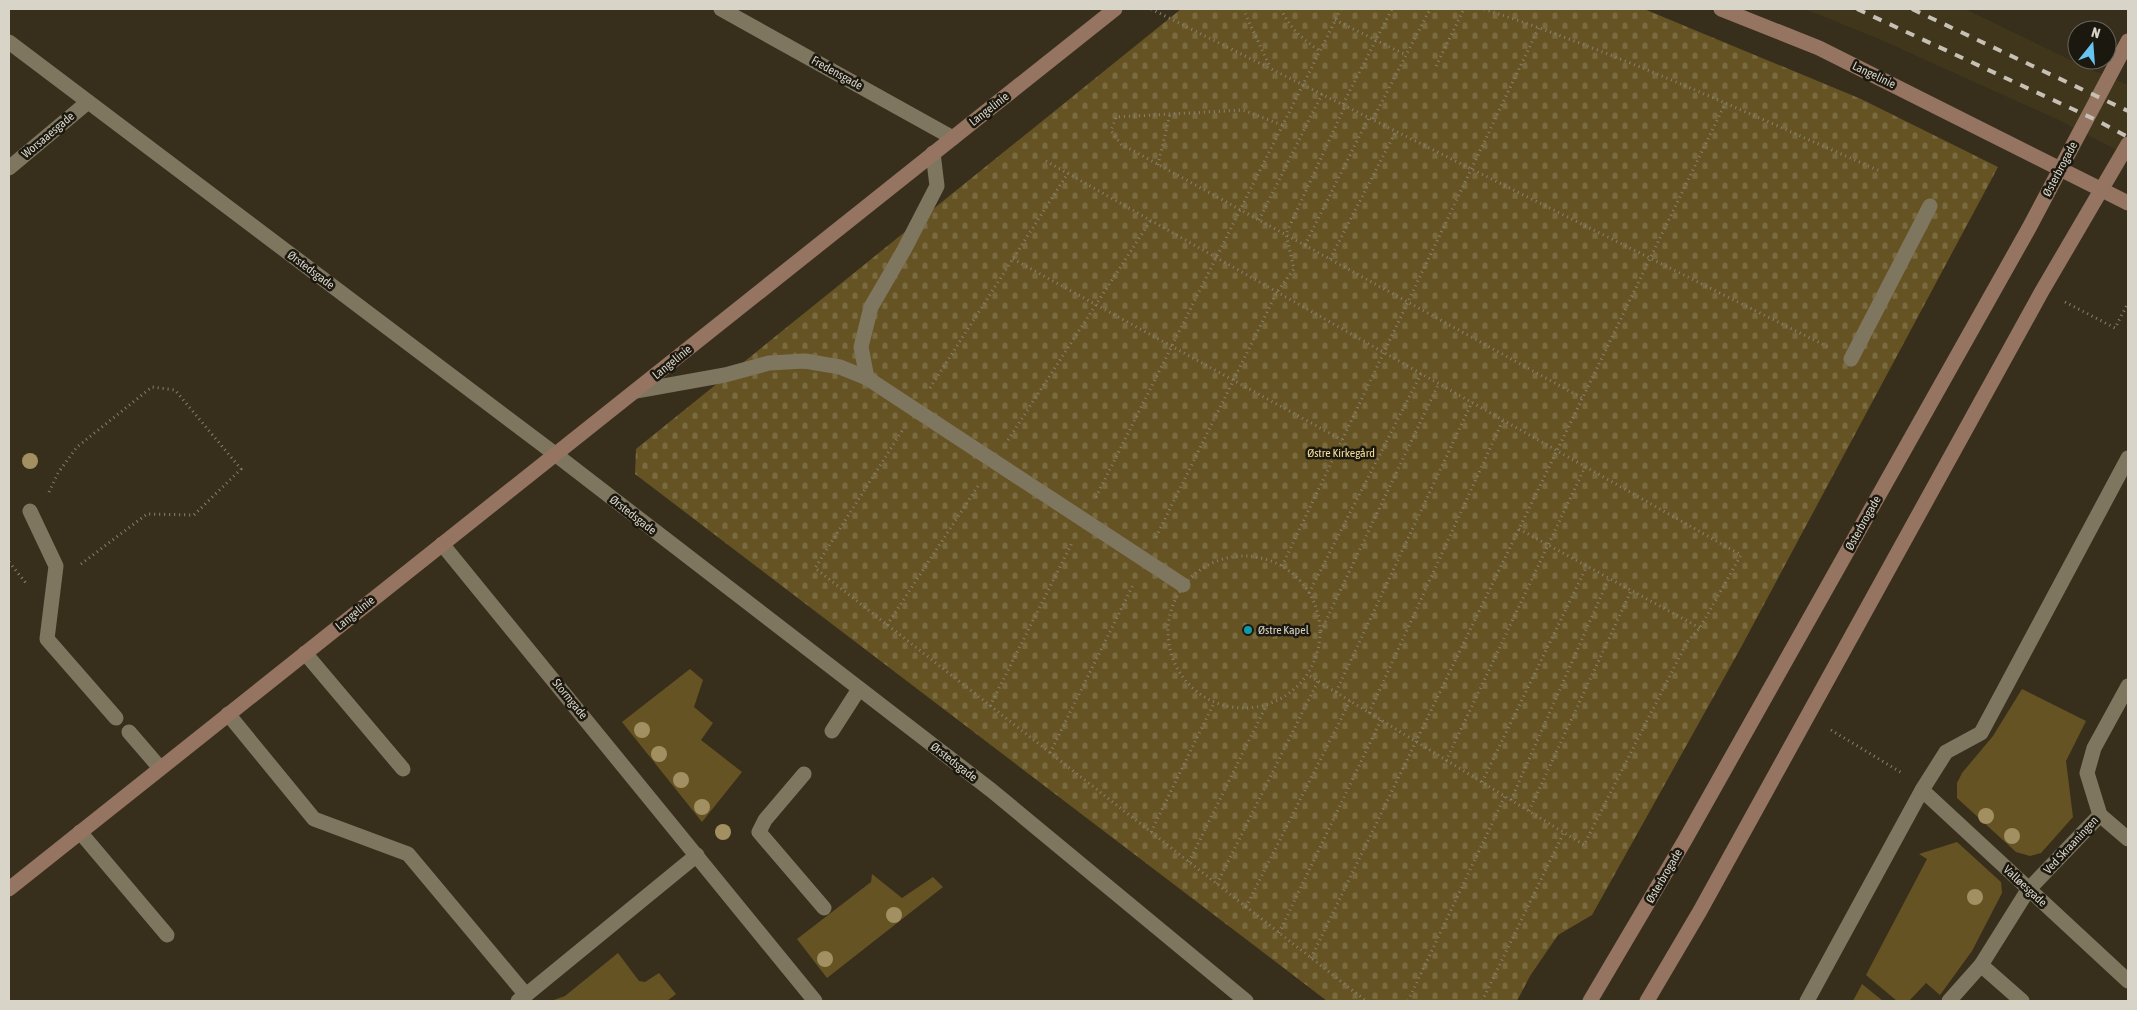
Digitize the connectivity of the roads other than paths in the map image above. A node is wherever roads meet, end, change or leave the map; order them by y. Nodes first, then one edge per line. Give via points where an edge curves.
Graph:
1 (722, 9) edge
2 (1115, 9) edge
3 (1721, 9) edge
4 (2128, 41) edge
5 (9, 42) edge
6 (88, 102) junction
7 (953, 138) junction
8 (2128, 144) edge
9 (933, 153) junction
10 (9, 168) edge
11 (2128, 203) edge
12 (1930, 206) dead end
13 (1851, 359) road end
14 (867, 378) junction
15 (636, 391) junction
16 (555, 454) junction
17 (2128, 458) edge
18 (32, 516) road end
19 (442, 544) junction
20 (1183, 585) road end
21 (305, 653) junction
22 (2128, 686) edge
23 (859, 689) junction
24 (228, 714) junction
25 (116, 718) dead end
26 (832, 731) dead end
27 (129, 732) dead end
28 (160, 768) junction
29 (403, 769) dead end
30 (804, 774) dead end
31 (1922, 790) junction
32 (2100, 815) junction
33 (80, 832) junction
34 (2128, 839) edge
35 (697, 855) junction
36 (9, 889) edge
37 (2028, 890) junction
38 (824, 908) dead end
39 (167, 935) dead end
40 (1981, 965) junction
41 (2128, 981) edge
42 (522, 998) edge
43 (815, 1001) edge
44 (1246, 1001) edge
45 (1590, 1001) edge
46 (1647, 1001) edge
47 (1807, 1001) edge
48 (1949, 1001) edge
49 (2022, 1001) edge

1 - 7 street, Fredensgade
2 - 7 main road, Langelinie
3 - 11 main road, Langelinie via 1819,48
4 - 45 main road, Østerbrogade via 2029,228 1685,840
5 - 6 street, Ørstedsgade
6 - 10 street, Worsaaesgade
6 - 16 street, Ørstedsgade
7 - 9 main road, Langelinie
8 - 46 main road via 2066,248 1700,911
9 - 14 street via 938,186 871,307 861,347
9 - 15 main road, Langelinie
12 - 13 street
14 - 15 street via 840,367 805,361 769,364
14 - 20 street
15 - 16 main road, Langelinie
16 - 19 main road, Langelinie
16 - 23 street, Ørstedsgade
17 - 31 street via 1980,733 1946,752
18 - 25 street via 56,566 47,639
19 - 21 main road, Langelinie
19 - 35 street, Stormgade
21 - 24 main road, Langelinie
21 - 29 street
22 - 32 street, Ved Skraaningen via 2094,748 2087,774
23 - 26 street
23 - 44 street, Ørstedsgade via 991,790
24 - 28 main road, Langelinie
24 - 42 street via 314,819 408,854
27 - 28 street
28 - 33 main road, Langelinie
30 - 38 street via 765,820 759,832
31 - 37 street, Valløesgade
31 - 47 street
32 - 34 street
32 - 37 street, Ved Skraaningen
33 - 36 main road, Langelinie
33 - 39 street
35 - 42 street
35 - 43 street, Stormgade
37 - 40 street, Ved Skraaningen
37 - 41 street, Valløesgade
40 - 48 street, Ved Skraaningen
40 - 49 street

